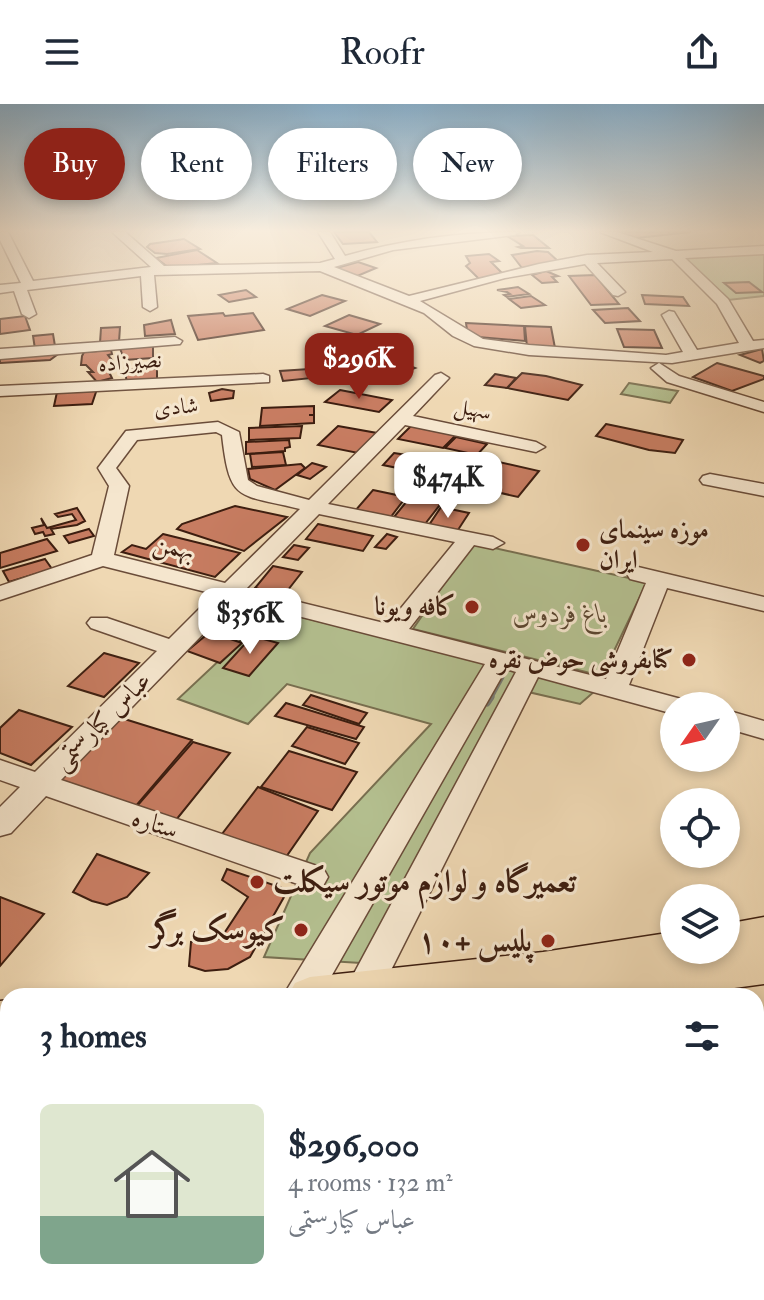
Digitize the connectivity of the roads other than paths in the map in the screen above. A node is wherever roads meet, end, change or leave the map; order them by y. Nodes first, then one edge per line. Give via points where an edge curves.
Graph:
1 (24, 288) edge
2 (152, 288) edge
3 (373, 288) edge
4 (458, 288) edge
5 (614, 288) edge
6 (709, 288) edge
7 (618, 292) dead end
8 (406, 301) junction
9 (150, 307) dead end
10 (29, 314) dead end
11 (669, 315) dead end
12 (175, 341) dead end
13 (756, 345) edge
14 (0, 354) edge
15 (673, 363) junction
16 (441, 378) dead end
17 (263, 379) dead end
18 (700, 385) junction
19 (0, 391) edge
20 (764, 407) edge
21 (401, 419) junction
22 (536, 447) dead end
23 (710, 480) dead end
24 (764, 490) edge
25 (314, 507) junction
26 (469, 538) junction
27 (493, 543) dead end
28 (102, 559) junction
29 (232, 590) junction
30 (0, 593) edge
31 (764, 604) edge
32 (99, 623) dead end
33 (394, 632) junction
34 (174, 649) junction
35 (500, 659) junction
36 (531, 666) junction
37 (625, 692) junction
38 (660, 702) edge
39 (740, 723) edge
40 (764, 730) edge
41 (0, 770) edge
42 (39, 785) junction
43 (0, 825) edge
44 (312, 877) dead end
45 (660, 951) edge
46 (752, 957) edge
47 (306, 988) edge
48 (364, 988) edge
49 (381, 988) edge
50 (582, 988) edge

1 - 10 street
2 - 9 street
3 - 8 street
4 - 8 street
5 - 7 street
6 - 13 street
8 - 15 street via 479,343
11 - 15 street
12 - 14 street
13 - 15 street
15 - 18 street
15 - 18 street via 673,379
16 - 21 street, عباس کیارستمی
17 - 19 street, نصیرزاده
18 - 20 street
21 - 22 street, سهیل
21 - 25 street, عباس کیارستمی
23 - 24 street
25 - 26 street
25 - 28 street, شادی via 240,483 230,432 224,428 132,435 107,468 119,486
25 - 29 street, عباس کیارستمی
26 - 27 street
26 - 33 street
28 - 29 street, بهمن
28 - 30 street
29 - 33 street, بهمن
29 - 34 street, عباس کیارستمی
31 - 37 street via 648,576
32 - 34 street
33 - 35 street, بهمن
34 - 42 street, عباس کیارستمی
35 - 36 street, بهمن
35 - 47 street
36 - 37 street, بهمن
36 - 48 street
37 - 38 street, بهمن
39 - 40 street
41 - 42 street, ستاره
42 - 43 street, عباس کیارستمی
42 - 44 street, ستاره
45 - 49 main road
46 - 50 main road

